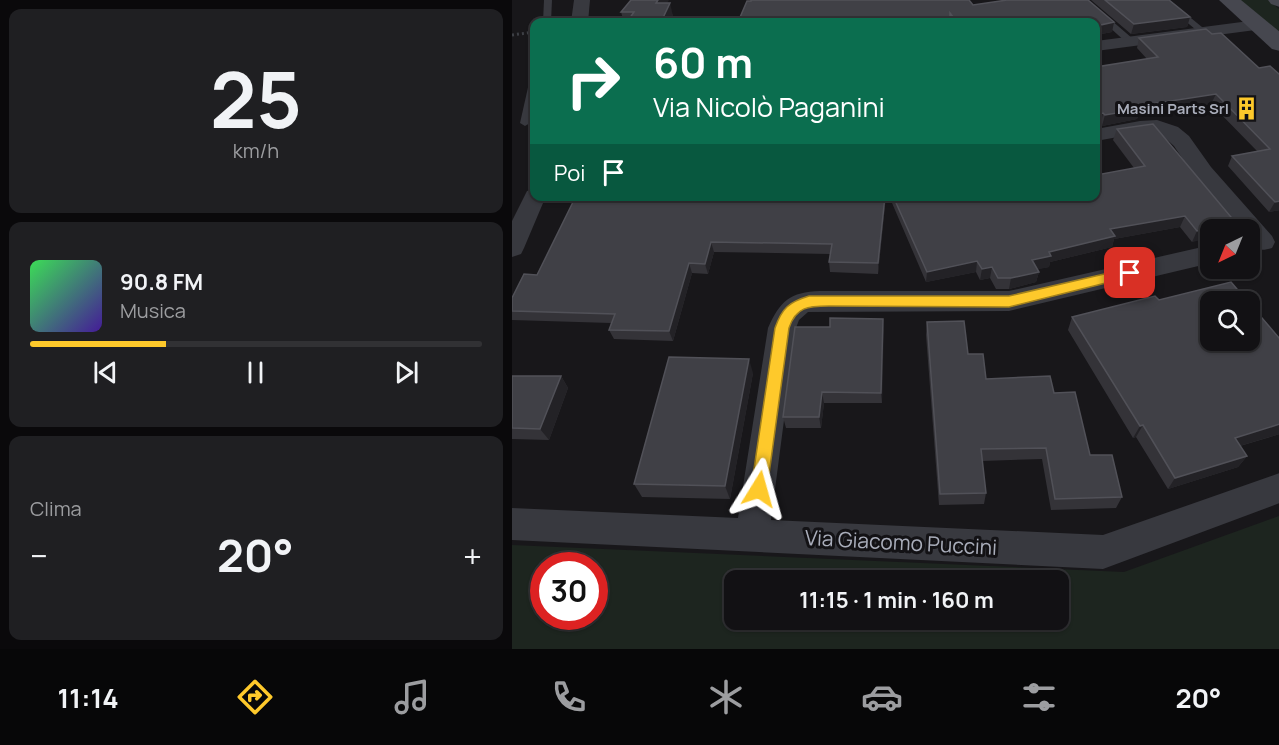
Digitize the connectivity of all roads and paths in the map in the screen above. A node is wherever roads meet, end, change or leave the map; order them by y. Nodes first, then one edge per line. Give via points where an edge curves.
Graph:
1 (548, 0) edge
2 (582, 0) edge
3 (1083, 0) edge
4 (1164, 0) edge
5 (1229, 0) edge
6 (547, 18) edge
7 (580, 18) edge
8 (1258, 25) junction
9 (1204, 32) junction
10 (530, 33) edge
11 (512, 35) edge
12 (1130, 41) junction
13 (1280, 44) edge
14 (1100, 45) edge
15 (530, 122) edge
16 (512, 125) edge
17 (1100, 134) edge
18 (533, 201) edge
19 (1264, 242) edge
20 (512, 248) edge
21 (1200, 257) edge
22 (1280, 489) edge
23 (512, 524) edge
24 (752, 535) junction

1 - 6 lane
2 - 7 street
3 - 12 lane
4 - 9 lane
5 - 8 main road
8 - 9 street
8 - 13 main road
9 - 12 street
10 - 11 path
12 - 14 street
15 - 16 lane
17 - 19 street via 1151,127 1170,131
18 - 20 street
21 - 24 street via 1009,302 796,304 782,328
22 - 24 street, Via Giacomo Puccini via 1103,552
23 - 24 street, Via Giacomo Puccini

